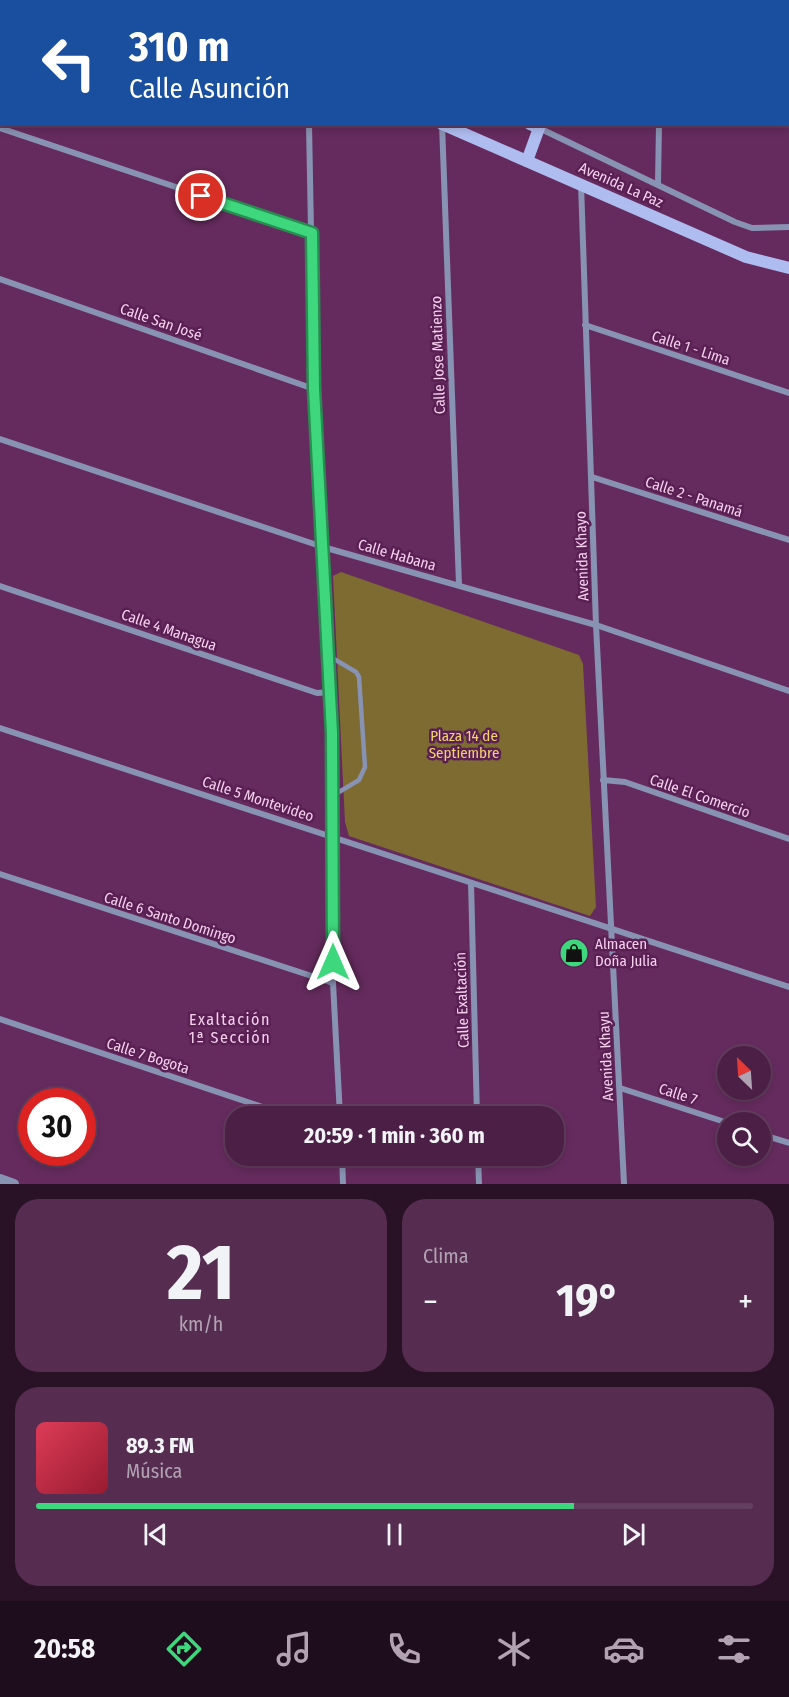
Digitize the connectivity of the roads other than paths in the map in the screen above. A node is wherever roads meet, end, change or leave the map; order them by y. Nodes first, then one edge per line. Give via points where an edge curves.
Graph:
1 (309, 126) edge
2 (442, 126) edge
3 (447, 126) edge
4 (535, 126) edge
5 (659, 126) edge
6 (0, 128) edge
7 (527, 161) junction
8 (658, 183) junction
9 (581, 184) junction
10 (789, 226) edge
11 (312, 233) junction
12 (789, 268) edge
13 (0, 279) edge
14 (585, 325) junction
15 (314, 389) junction
16 (789, 393) edge
17 (0, 439) edge
18 (592, 477) junction
19 (789, 540) edge
20 (323, 547) junction
21 (459, 585) junction
22 (0, 586) edge
23 (596, 625) junction
24 (329, 656) junction
25 (789, 691) edge
26 (331, 692) junction
27 (0, 728) edge
28 (603, 780) junction
29 (334, 795) junction
30 (333, 836) junction
31 (789, 839) edge
32 (0, 874) edge
33 (471, 883) junction
34 (611, 927) junction
35 (333, 983) junction
36 (789, 987) edge
37 (0, 1019) edge
38 (620, 1088) junction
39 (259, 1106) edge
40 (339, 1106) edge
41 (477, 1106) edge
42 (717, 1119) edge
43 (771, 1137) edge
44 (789, 1143) edge
45 (342, 1166) edge
46 (478, 1166) edge
47 (0, 1179) edge
48 (14, 1184) edge
49 (343, 1184) edge
50 (479, 1184) edge
51 (624, 1184) edge

1 - 11 street
2 - 21 street, Calle Jose Matienzo
3 - 7 main road, Avenida La Paz
4 - 7 main road
4 - 8 street, Avenida La Paz
5 - 8 street
6 - 11 street
7 - 9 main road, Avenida La Paz
8 - 10 street, Avenida La Paz via 752,228
9 - 12 main road, Avenida La Paz via 746,257
9 - 14 street, Avenida Khayo
11 - 15 street
13 - 15 street, Calle San José
14 - 16 street, Calle 1 - Lima
14 - 18 street, Avenida Khayo
15 - 20 street
17 - 20 street, Calle Habana
18 - 19 street, Calle 2 - Panamá
18 - 23 street, Avenida Khayo
20 - 21 street, Calle Habana
20 - 24 street
21 - 23 street, Calle Habana
22 - 26 street, Calle 4 Managua via 317,693
23 - 25 street, Calle Habana
23 - 28 street, Avenida Khayo
24 - 26 street
24 - 29 lane via 359,677 365,766 359,780
26 - 29 street
27 - 30 street, Calle 5 Montevideo
28 - 31 street, Calle El Comercio via 625,782
28 - 34 street, Avenida Khayo
29 - 30 street
30 - 33 street, Calle 5 Montevideo
30 - 35 street
32 - 35 street, Calle 6 Santo Domingo
33 - 34 street, Calle 5 Montevideo
33 - 41 street, Calle Exaltación
34 - 36 street, Calle 5 Montevideo
34 - 38 street, Avenida Khayu
35 - 40 street
37 - 39 street, Calle 7 Bogota
38 - 42 street, Calle 7
38 - 51 street, Avenida Khayu
43 - 44 street
45 - 49 street
46 - 50 street
47 - 48 street

